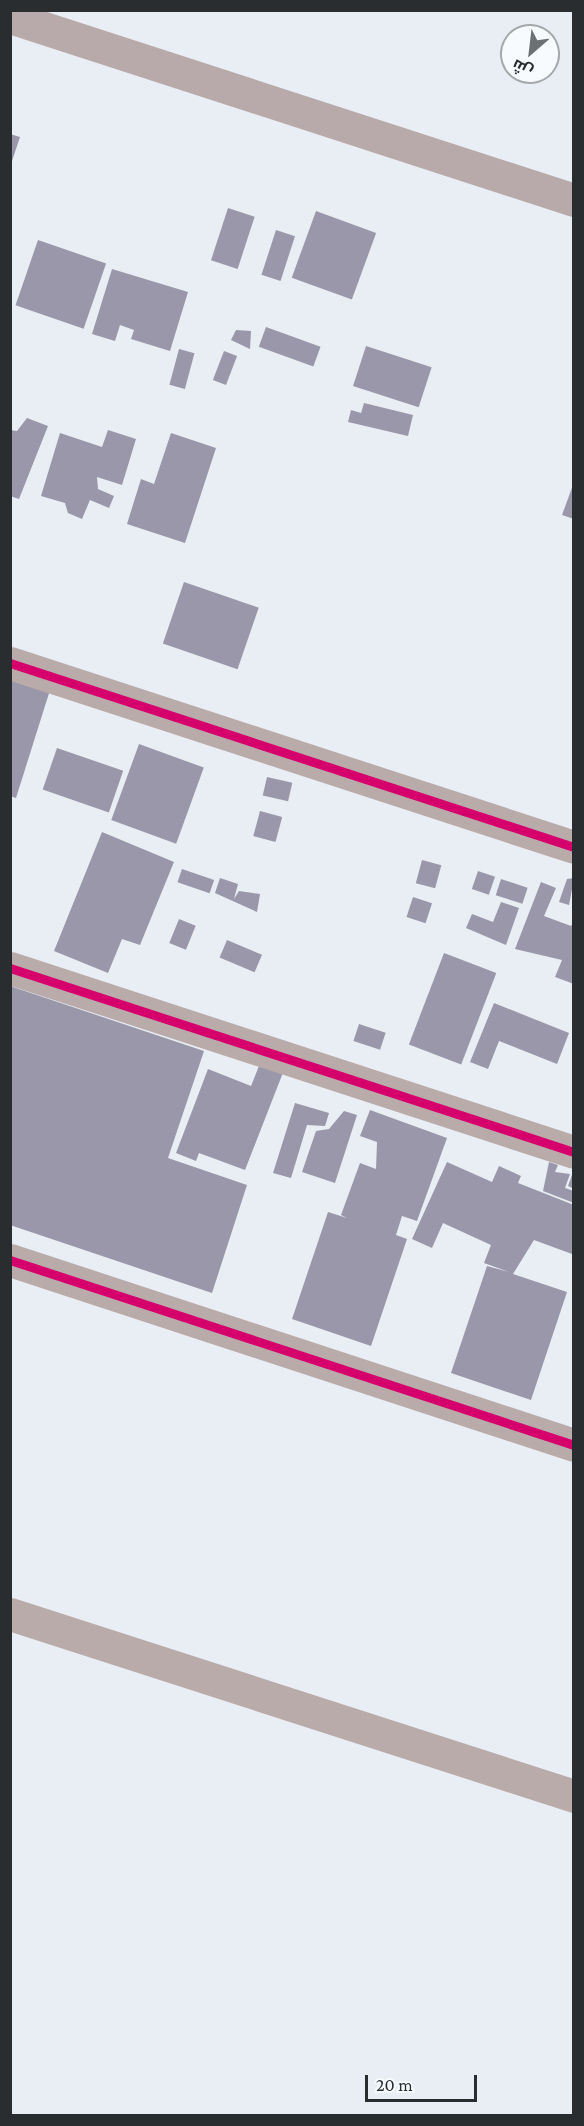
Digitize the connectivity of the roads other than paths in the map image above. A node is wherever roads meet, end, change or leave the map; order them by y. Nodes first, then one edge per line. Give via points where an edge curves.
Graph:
1 (10, 16) edge
2 (573, 200) edge
3 (10, 663) edge
4 (573, 847) edge
5 (10, 968) edge
6 (573, 1152) edge
7 (10, 1260) edge
8 (573, 1445) edge
9 (10, 1614) edge
10 (573, 1796) edge

1 - 2 street
3 - 4 street
5 - 6 street
7 - 8 street
9 - 10 street

